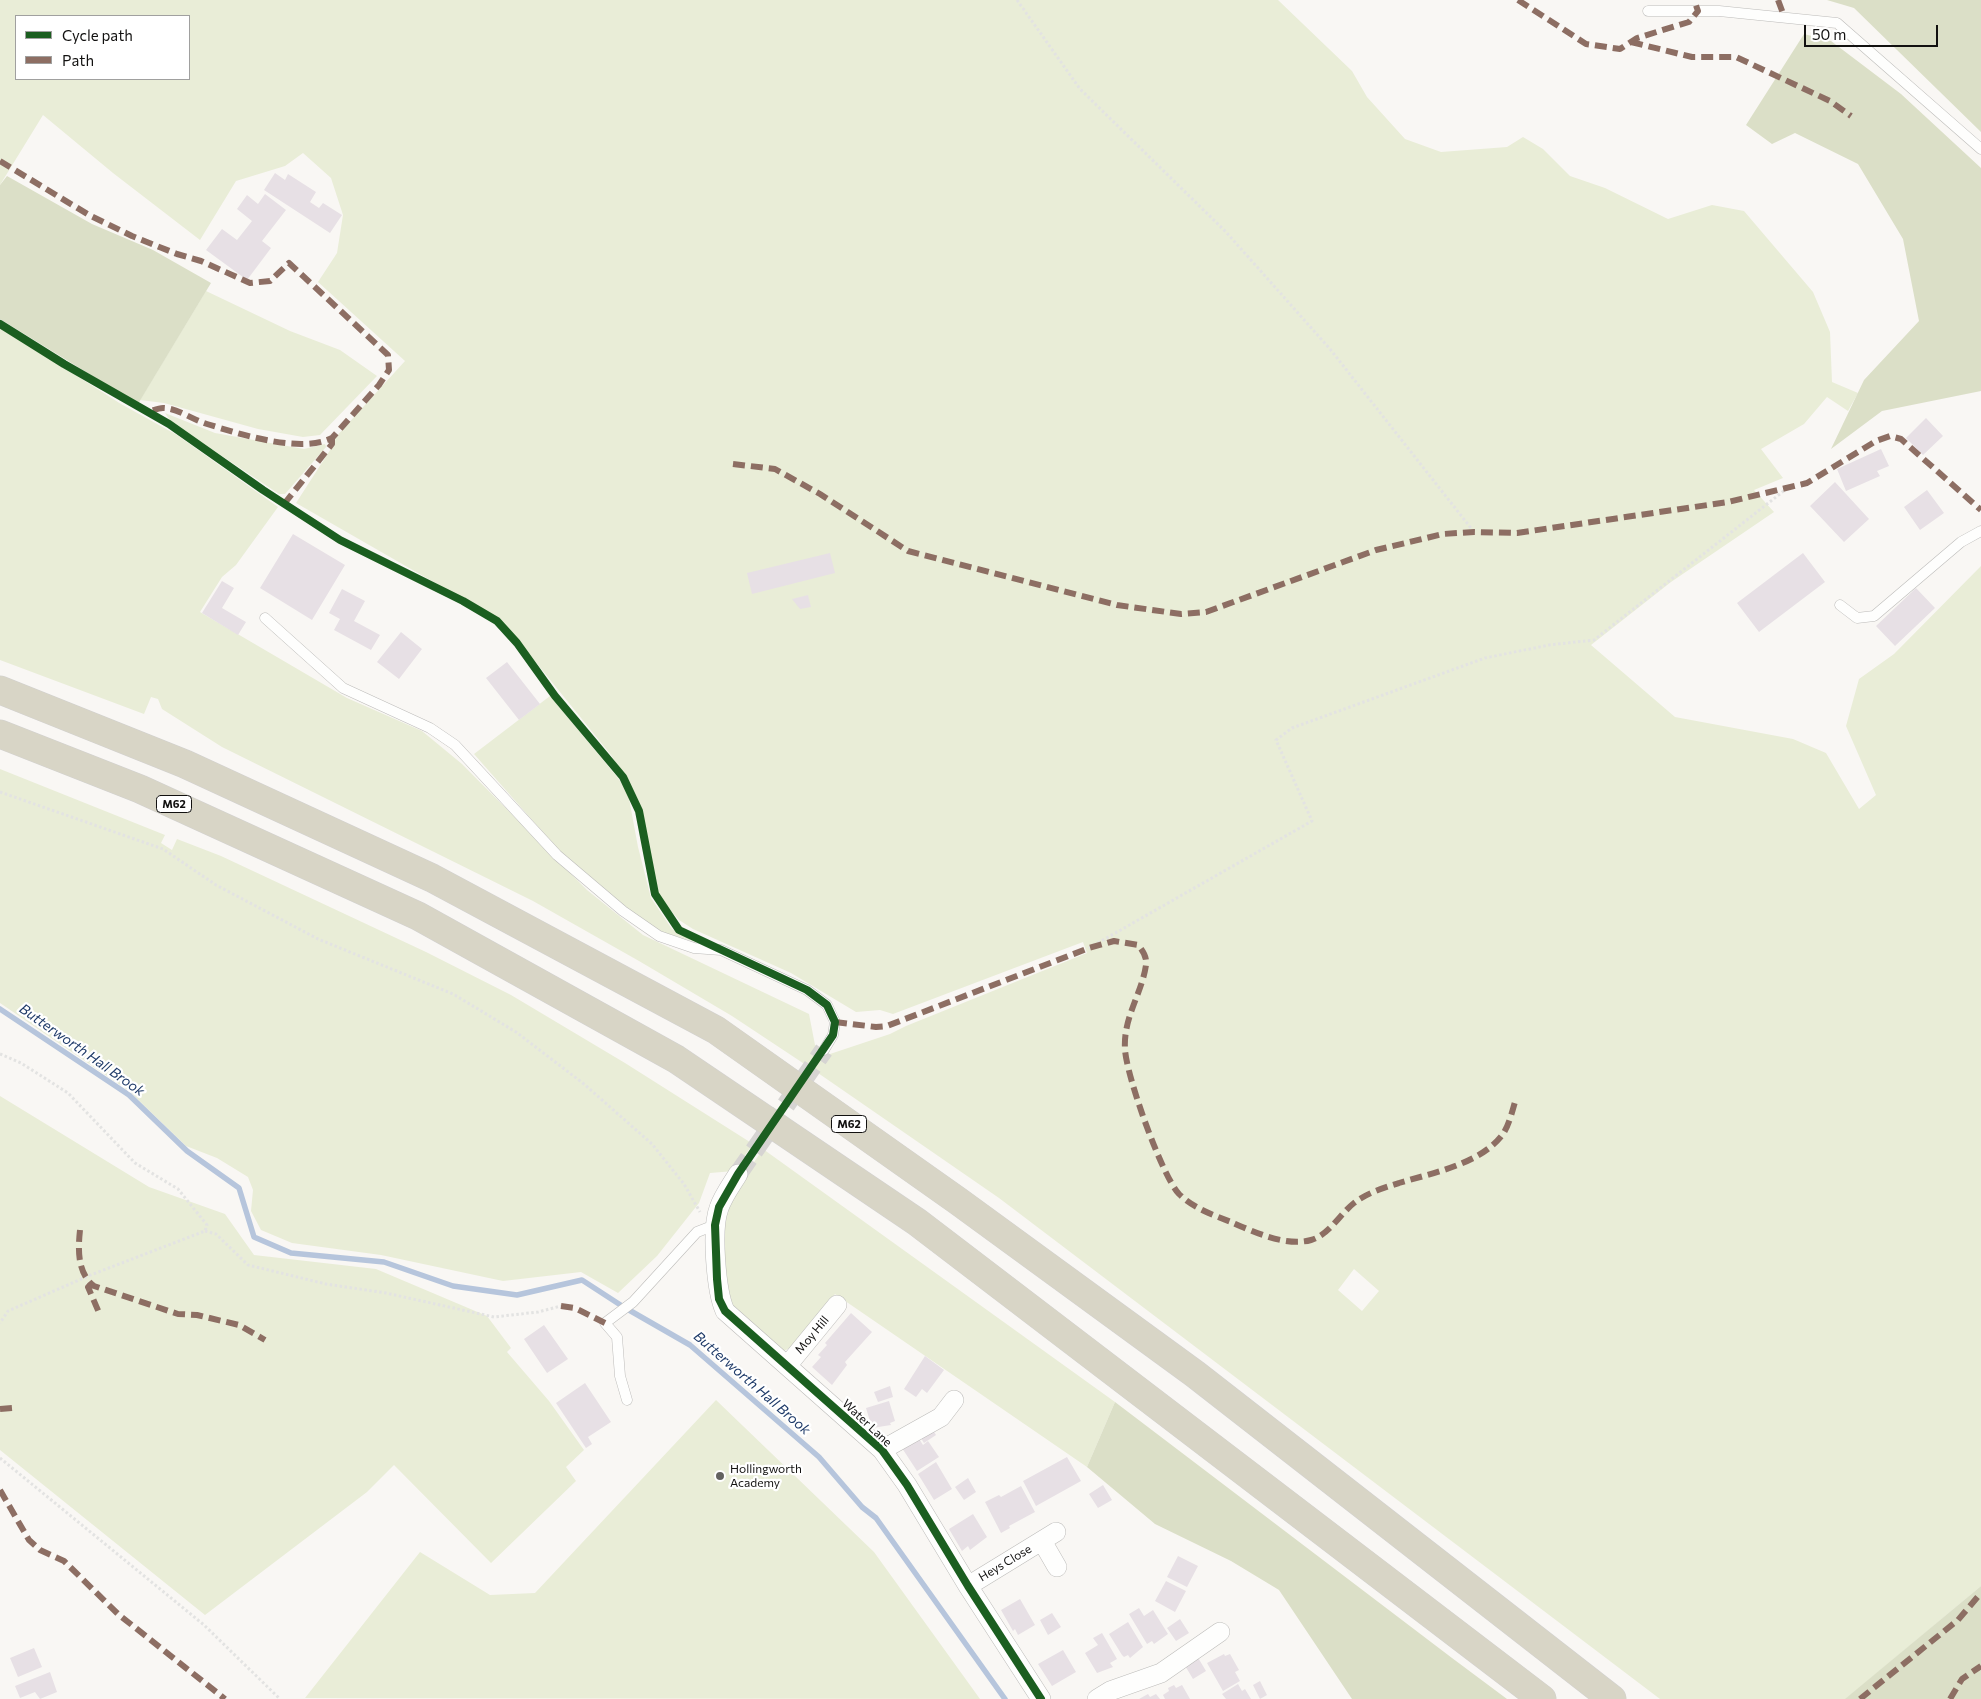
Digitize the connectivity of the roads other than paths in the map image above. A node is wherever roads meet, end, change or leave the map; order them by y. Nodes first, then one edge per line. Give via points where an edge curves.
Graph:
1 (1648, 11) dead end
2 (1981, 149) edge
3 (1981, 531) edge
4 (1840, 605) dead end
5 (265, 618) dead end
6 (0, 690) edge
7 (0, 734) edge
8 (824, 1050) tunnel mouth
9 (738, 1174) tunnel mouth
10 (711, 1225) junction
11 (837, 1304) dead end
12 (787, 1366) junction
13 (627, 1400) dead end
14 (954, 1400) dead end
15 (882, 1450) junction
16 (1057, 1567) dead end
17 (968, 1586) junction
18 (1220, 1632) dead end
19 (1042, 1699) edge
20 (1096, 1699) edge
21 (1542, 1699) edge
22 (1612, 1699) edge

1 - 2 lane via 1719,11 1837,23
3 - 4 lane via 1961,542 1874,616 1857,618
5 - 8 lane via 343,688 430,728 454,745 557,855 623,911 659,936 694,948 721,950 807,990 826,1005 835,1022 833,1035
6 - 22 highway, M62 via 185,764 432,878 716,1030 958,1200 1195,1374
7 - 21 highway, M62 via 140,789 418,916 676,1059 916,1222
9 - 10 street, Water Lane
10 - 12 street, Water Lane via 719,1299 725,1311
10 - 13 lane via 697,1232 633,1302 605,1323 617,1337 620,1376
11 - 12 street, Moy Hill
12 - 15 street, Water Lane
14 - 15 street via 942,1417
15 - 17 street, Water Lane via 907,1484
16 - 17 street, Heys Close via 1049,1537
17 - 19 street, Water Lane
18 - 20 street via 1160,1673

